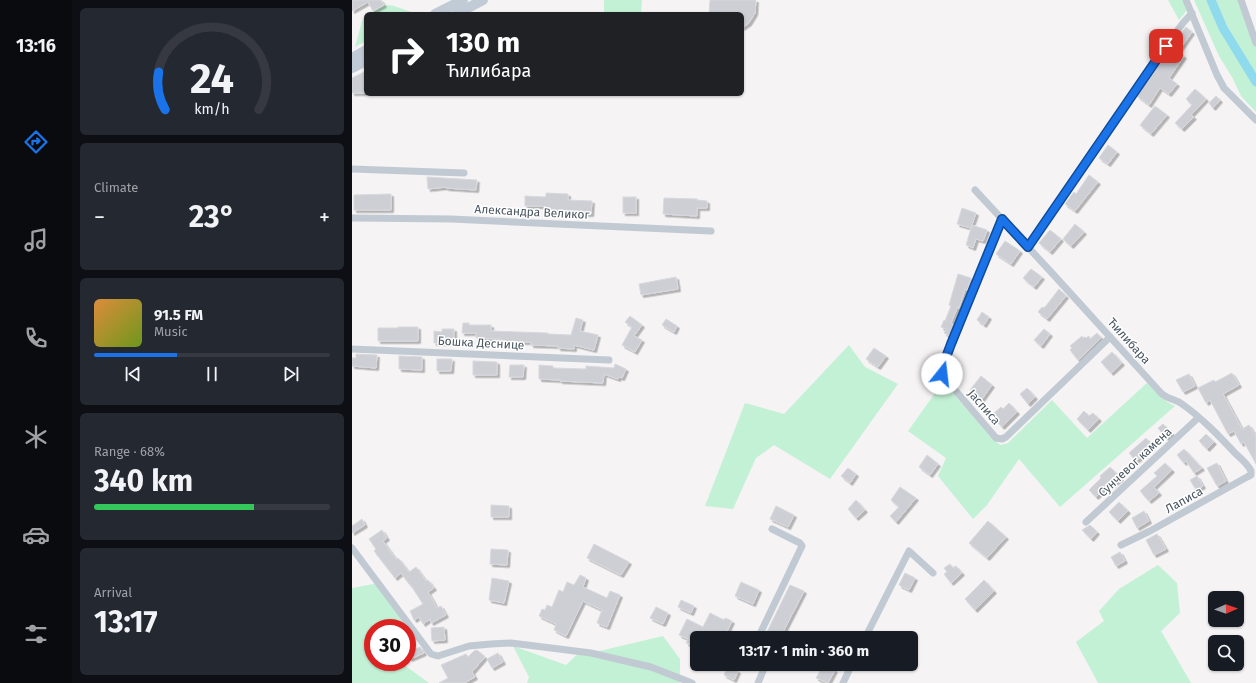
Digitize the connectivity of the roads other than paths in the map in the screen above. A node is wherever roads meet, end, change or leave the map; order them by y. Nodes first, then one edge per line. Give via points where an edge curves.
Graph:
1 (463, 0) edge
2 (483, 0) edge
3 (1186, 0) edge
4 (1241, 0) edge
5 (439, 12) edge
6 (460, 12) edge
7 (1192, 13) junction
8 (1256, 43) edge
9 (364, 51) edge
10 (352, 58) edge
11 (364, 61) edge
12 (352, 68) edge
13 (1256, 120) edge
14 (352, 169) edge
15 (464, 173) dead end
16 (975, 190) dead end
17 (352, 218) edge
18 (1002, 219) junction
19 (711, 231) dead end
20 (1028, 247) junction
21 (1110, 337) junction
22 (352, 349) edge
23 (609, 360) dead end
24 (1198, 418) junction
25 (1250, 468) joint
26 (1086, 522) dead end
27 (772, 529) dead end
28 (1121, 545) dead end
29 (352, 548) edge
30 (933, 573) dead end
31 (761, 631) edge
32 (869, 631) edge
33 (763, 671) edge
34 (849, 671) edge
35 (692, 683) edge
36 (758, 683) edge
37 (843, 683) edge

1 - 5 main road
2 - 6 main road
3 - 7 street
4 - 8 street
7 - 13 street via 1224,88
7 - 20 street via 1157,58
9 - 10 main road
11 - 12 main road
14 - 15 street
16 - 18 street
17 - 19 street, Александра Великог
18 - 20 street, Ћилибара
18 - 21 street, Јасписа via 942,372 996,438 1006,437
20 - 21 street, Ћилибара
21 - 24 street, Ћилибара via 1164,396 1182,404
22 - 23 street, Бошка Деснице
24 - 25 street, Ћилибара
24 - 26 street, Сунчевог камена
25 - 28 street, Лаписа via 1251,473 1247,478
27 - 31 street via 802,546
29 - 35 street via 431,654 438,656 469,646 511,644 591,653 651,667
30 - 32 street via 910,551
33 - 36 street
34 - 37 street

